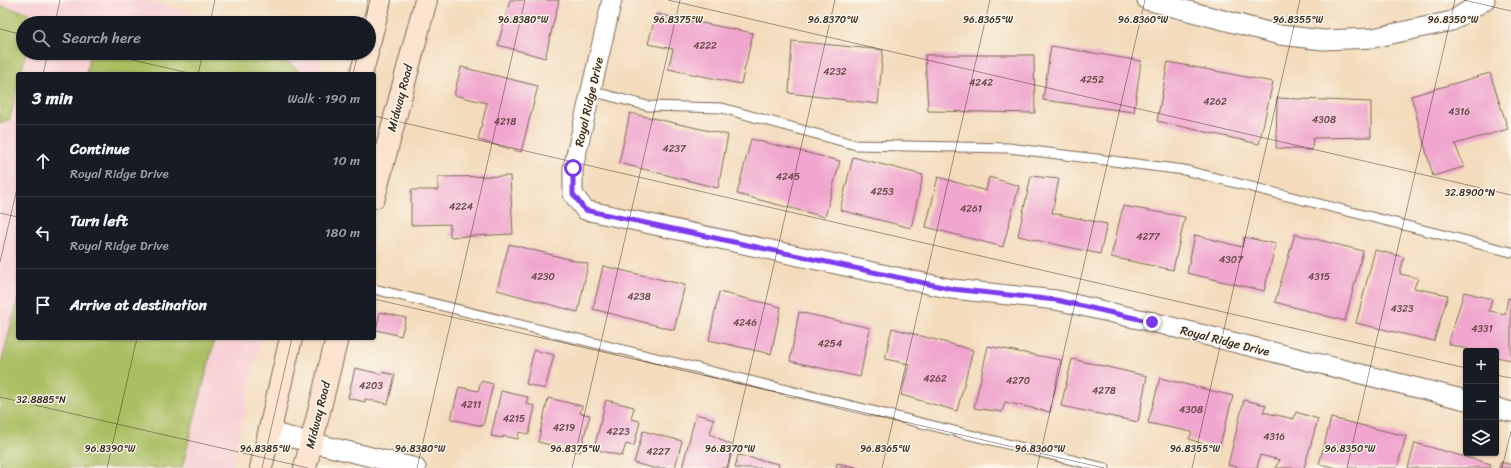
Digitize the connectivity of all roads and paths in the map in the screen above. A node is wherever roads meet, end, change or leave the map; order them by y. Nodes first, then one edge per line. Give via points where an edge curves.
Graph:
1 (380, 0) edge
2 (426, 0) edge
3 (612, 0) edge
4 (1147, 0) edge
5 (1485, 0) edge
6 (376, 16) edge
7 (364, 60) edge
8 (361, 72) edge
9 (591, 91) junction
10 (376, 189) edge
11 (1511, 252) edge
12 (376, 289) edge
13 (291, 340) edge
14 (337, 340) edge
15 (1463, 399) edge
16 (1499, 409) edge
17 (1511, 412) edge
18 (269, 432) junction
19 (311, 443) junction
20 (261, 468) edge
21 (305, 468) edge
22 (416, 468) edge
23 (1105, 468) edge

1 - 6 main road
2 - 10 main road, Midway Road
3 - 9 street, Royal Ridge Drive
4 - 5 street via 1280,35 1323,40 1372,38 1452,21
7 - 8 main road
9 - 11 lane via 648,106 722,108 856,145 1009,148 1184,170
9 - 15 street, Royal Ridge Drive via 573,168 573,194 585,210 952,289 1056,300
12 - 23 lane
13 - 18 main road
14 - 19 main road, Midway Road
16 - 17 street
18 - 19 street
18 - 20 main road
19 - 21 main road, Midway Road
19 - 22 street

